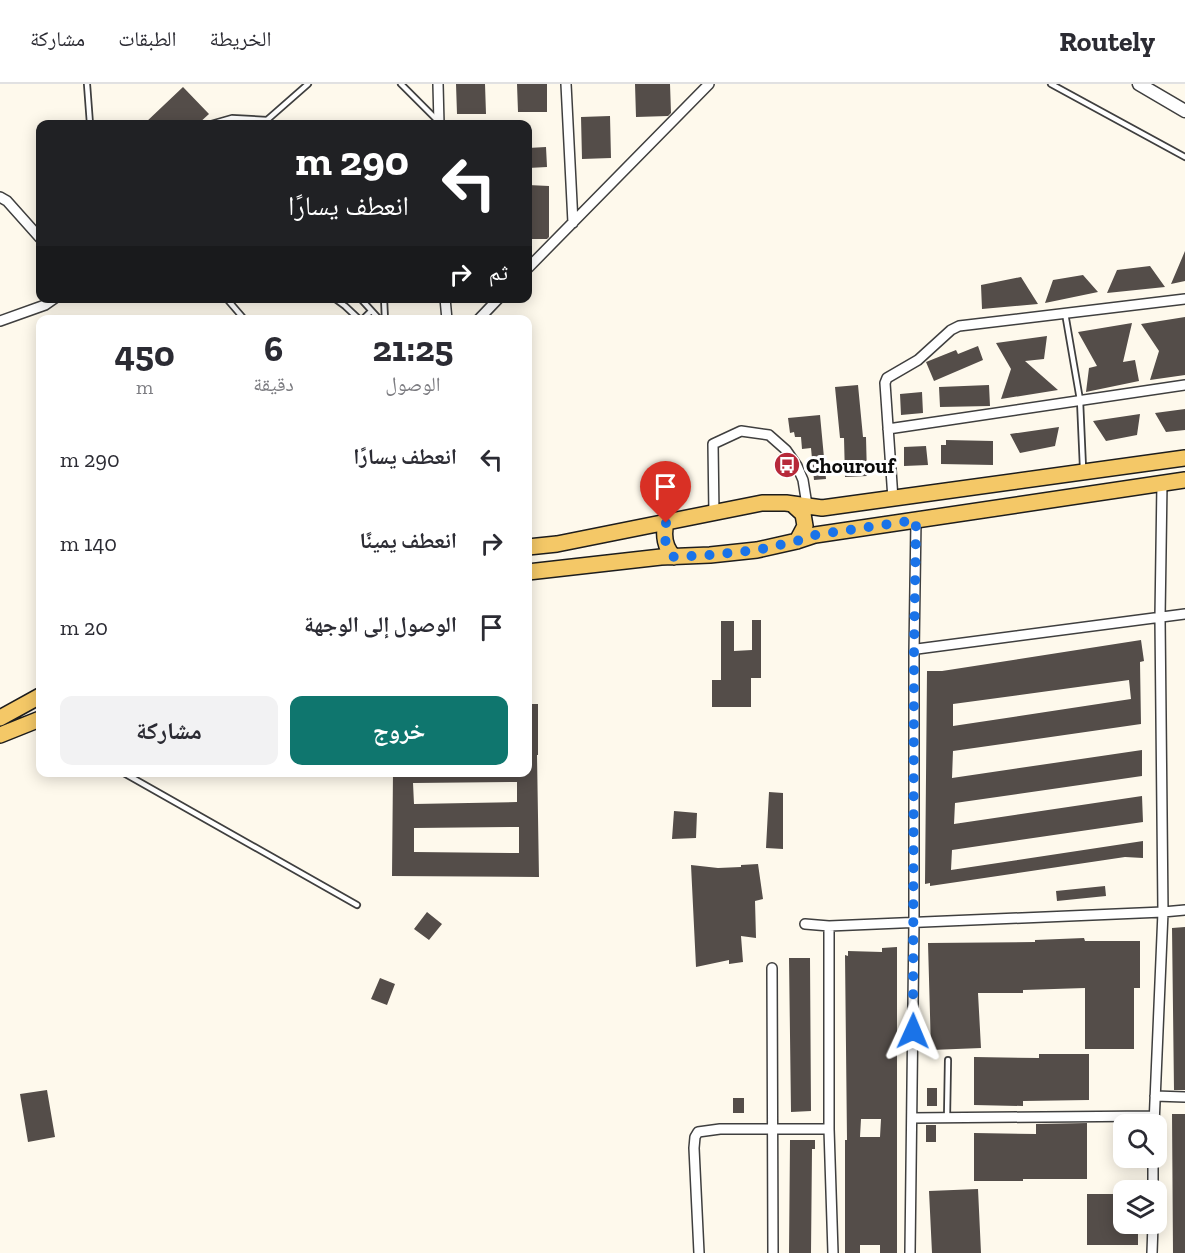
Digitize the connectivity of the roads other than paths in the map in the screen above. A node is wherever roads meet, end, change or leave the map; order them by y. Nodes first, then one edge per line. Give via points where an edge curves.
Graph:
1 (87, 84) edge
2 (308, 84) edge
3 (401, 84) edge
4 (438, 84) edge
5 (566, 84) edge
6 (709, 84) edge
7 (1051, 84) edge
8 (1140, 84) edge
9 (1185, 111) edge
10 (90, 120) edge
11 (225, 120) edge
12 (267, 120) edge
13 (267, 120) edge
14 (436, 120) edge
15 (439, 120) edge
16 (1185, 157) edge
17 (0, 197) edge
18 (573, 223) junction
19 (36, 234) edge
20 (532, 264) edge
21 (1185, 299) edge
22 (48, 303) edge
23 (230, 303) edge
24 (340, 303) edge
25 (364, 303) edge
26 (494, 303) edge
27 (371, 311) junction
28 (1065, 313) junction
29 (241, 315) edge
30 (355, 315) edge
31 (367, 315) edge
32 (375, 315) edge
33 (483, 315) edge
34 (0, 321) edge
35 (1185, 386) edge
36 (1080, 400) junction
37 (888, 429) junction
38 (1185, 458) edge
39 (1084, 472) junction
40 (1185, 480) edge
41 (1162, 483) junction
42 (893, 498) junction
43 (800, 505) junction
44 (714, 513) junction
45 (916, 520) junction
46 (666, 523) junction
47 (797, 541) junction
48 (532, 547) edge
49 (674, 557) junction
50 (532, 572) edge
51 (1185, 614) edge
52 (1160, 618) junction
53 (914, 652) junction
54 (36, 699) edge
55 (0, 718) edge
56 (36, 721) edge
57 (0, 735) edge
58 (131, 777) edge
59 (357, 905) dead end
60 (1185, 910) edge
61 (1163, 912) junction
62 (914, 922) junction
63 (805, 924) dead end
64 (829, 926) junction
65 (772, 968) dead end
66 (948, 1060) dead end
67 (1155, 1096) junction
68 (1185, 1097) edge
69 (1154, 1114) edge
70 (912, 1118) junction
71 (947, 1118) junction
72 (1113, 1120) edge
73 (830, 1129) junction
74 (774, 1130) junction
75 (1153, 1234) edge
76 (699, 1253) edge
77 (773, 1253) edge
78 (833, 1253) edge
79 (910, 1253) edge
80 (1152, 1253) edge

1 - 10 lane
2 - 12 lane
3 - 14 lane
4 - 15 street
5 - 18 street
6 - 18 street
7 - 16 lane
8 - 9 street
11 - 13 lane
17 - 19 street
18 - 20 street
21 - 28 street
22 - 34 street
23 - 29 lane
24 - 30 lane
25 - 27 lane
26 - 33 street
27 - 31 lane
27 - 32 lane
28 - 36 lane
28 - 37 street via 951,330 918,360 886,378
35 - 36 street
36 - 37 street
36 - 39 lane
37 - 42 street
38 - 39 main road
39 - 42 main road
40 - 41 main road
41 - 45 main road
41 - 52 street
42 - 43 main road via 822,508
43 - 44 main road via 762,503
43 - 44 street via 803,480 786,450 769,435 741,430 713,444
43 - 47 main road via 805,526
44 - 46 main road
45 - 47 main road
45 - 53 street
46 - 48 main road
46 - 49 main road via 667,548
47 - 49 main road via 757,550
49 - 50 main road
51 - 52 street
52 - 53 street
52 - 61 street
53 - 62 street
54 - 55 main road via 19,712
56 - 57 main road
58 - 59 lane
60 - 61 street
61 - 62 street
61 - 67 street
62 - 64 street
62 - 70 street
63 - 64 street
64 - 73 street
65 - 74 street
66 - 71 lane
67 - 68 street
67 - 69 street
70 - 71 street
70 - 79 street
71 - 72 street
73 - 74 street
73 - 78 street
74 - 76 street via 698,1132 695,1137
74 - 77 street
75 - 80 street

